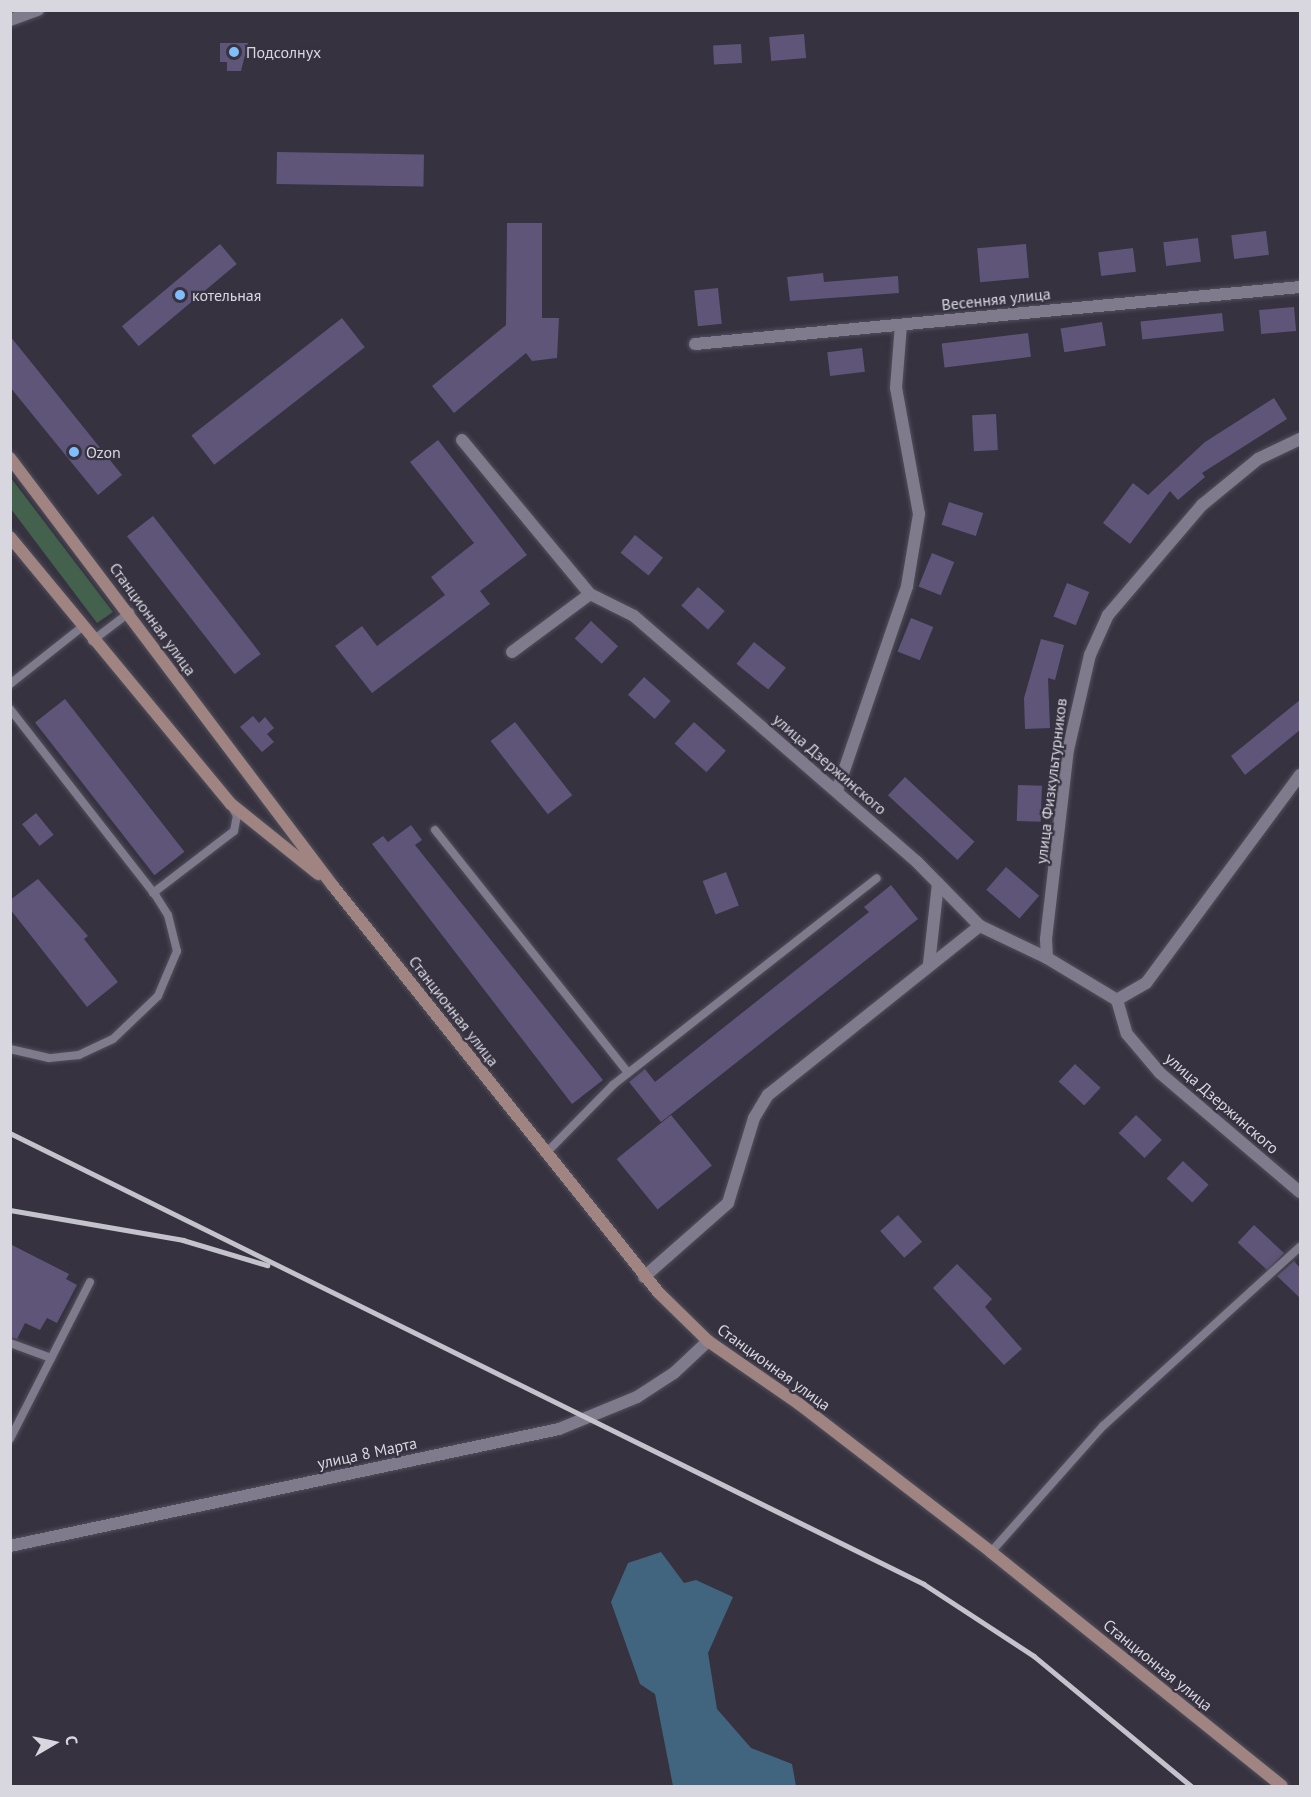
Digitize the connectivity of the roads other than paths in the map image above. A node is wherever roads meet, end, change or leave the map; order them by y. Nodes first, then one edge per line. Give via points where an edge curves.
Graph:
1 (38, 10) edge
2 (10, 21) edge
3 (1300, 287) edge
4 (901, 325) junction
5 (695, 345) dead end
6 (1300, 439) edge
7 (462, 440) dead end
8 (10, 458) edge
9 (10, 537) edge
10 (590, 594) junction
11 (130, 612) junction
12 (81, 628) junction
13 (91, 641) junction
14 (512, 652) dead end
15 (10, 684) edge
16 (10, 709) edge
17 (1300, 775) edge
18 (837, 791) junction
19 (231, 804) junction
20 (435, 830) dead end
21 (877, 878) dead end
22 (938, 884) junction
23 (333, 886) junction
24 (153, 893) junction
25 (980, 926) junction
26 (1046, 939) junction
27 (1022, 948) junction
28 (1047, 958) junction
29 (929, 964) junction
30 (1117, 1000) junction
31 (10, 1049) edge
32 (628, 1073) junction
33 (546, 1154) junction
34 (1300, 1192) edge
35 (1300, 1247) edge
36 (644, 1277) junction
37 (90, 1282) dead end
38 (708, 1341) junction
39 (10, 1343) edge
40 (51, 1358) junction
41 (10, 1439) edge
42 (10, 1546) edge
43 (991, 1552) junction
44 (1282, 1786) edge

1 - 2 street
3 - 4 street, Весенняя улица
4 - 5 street, Весенняя улица
4 - 18 street via 896,388 919,514 907,586
6 - 26 street, улица Физкультурников via 1258,459 1202,505 1108,615 1078,694
7 - 10 street
8 - 11 street, Станционная улица
9 - 12 street, Станционная улица
10 - 14 street
10 - 18 street, улица Дзержинского via 634,616
11 - 13 lane
11 - 23 street, Станционная улица
12 - 13 street, Станционная улица
12 - 15 lane
13 - 19 street, Станционная улица
16 - 24 lane
17 - 30 street via 1146,983
18 - 22 street, улица Дзержинского
19 - 23 street, Станционная улица
19 - 24 lane via 237,816 234,831
20 - 32 lane
21 - 32 lane
22 - 25 street, улица Дзержинского
22 - 29 street
23 - 33 street, Станционная улица
24 - 31 lane via 168,915 177,951 158,996 112,1039 79,1055 49,1058
25 - 27 street, улица Дзержинского
25 - 29 street
26 - 27 street
26 - 28 street, улица Физкультурников
27 - 28 street, улица Дзержинского
28 - 30 street
29 - 36 street via 768,1095 754,1118 728,1203
30 - 34 street, улица Дзержинского via 1127,1034 1160,1073
32 - 33 lane
33 - 36 street, Станционная улица
35 - 43 lane via 1103,1426
36 - 38 street, Станционная улица
37 - 40 lane
38 - 42 street, улица 8 Марта via 674,1374 637,1397 559,1429
38 - 43 street, Станционная улица
39 - 40 lane
40 - 41 lane
43 - 44 street, Станционная улица

